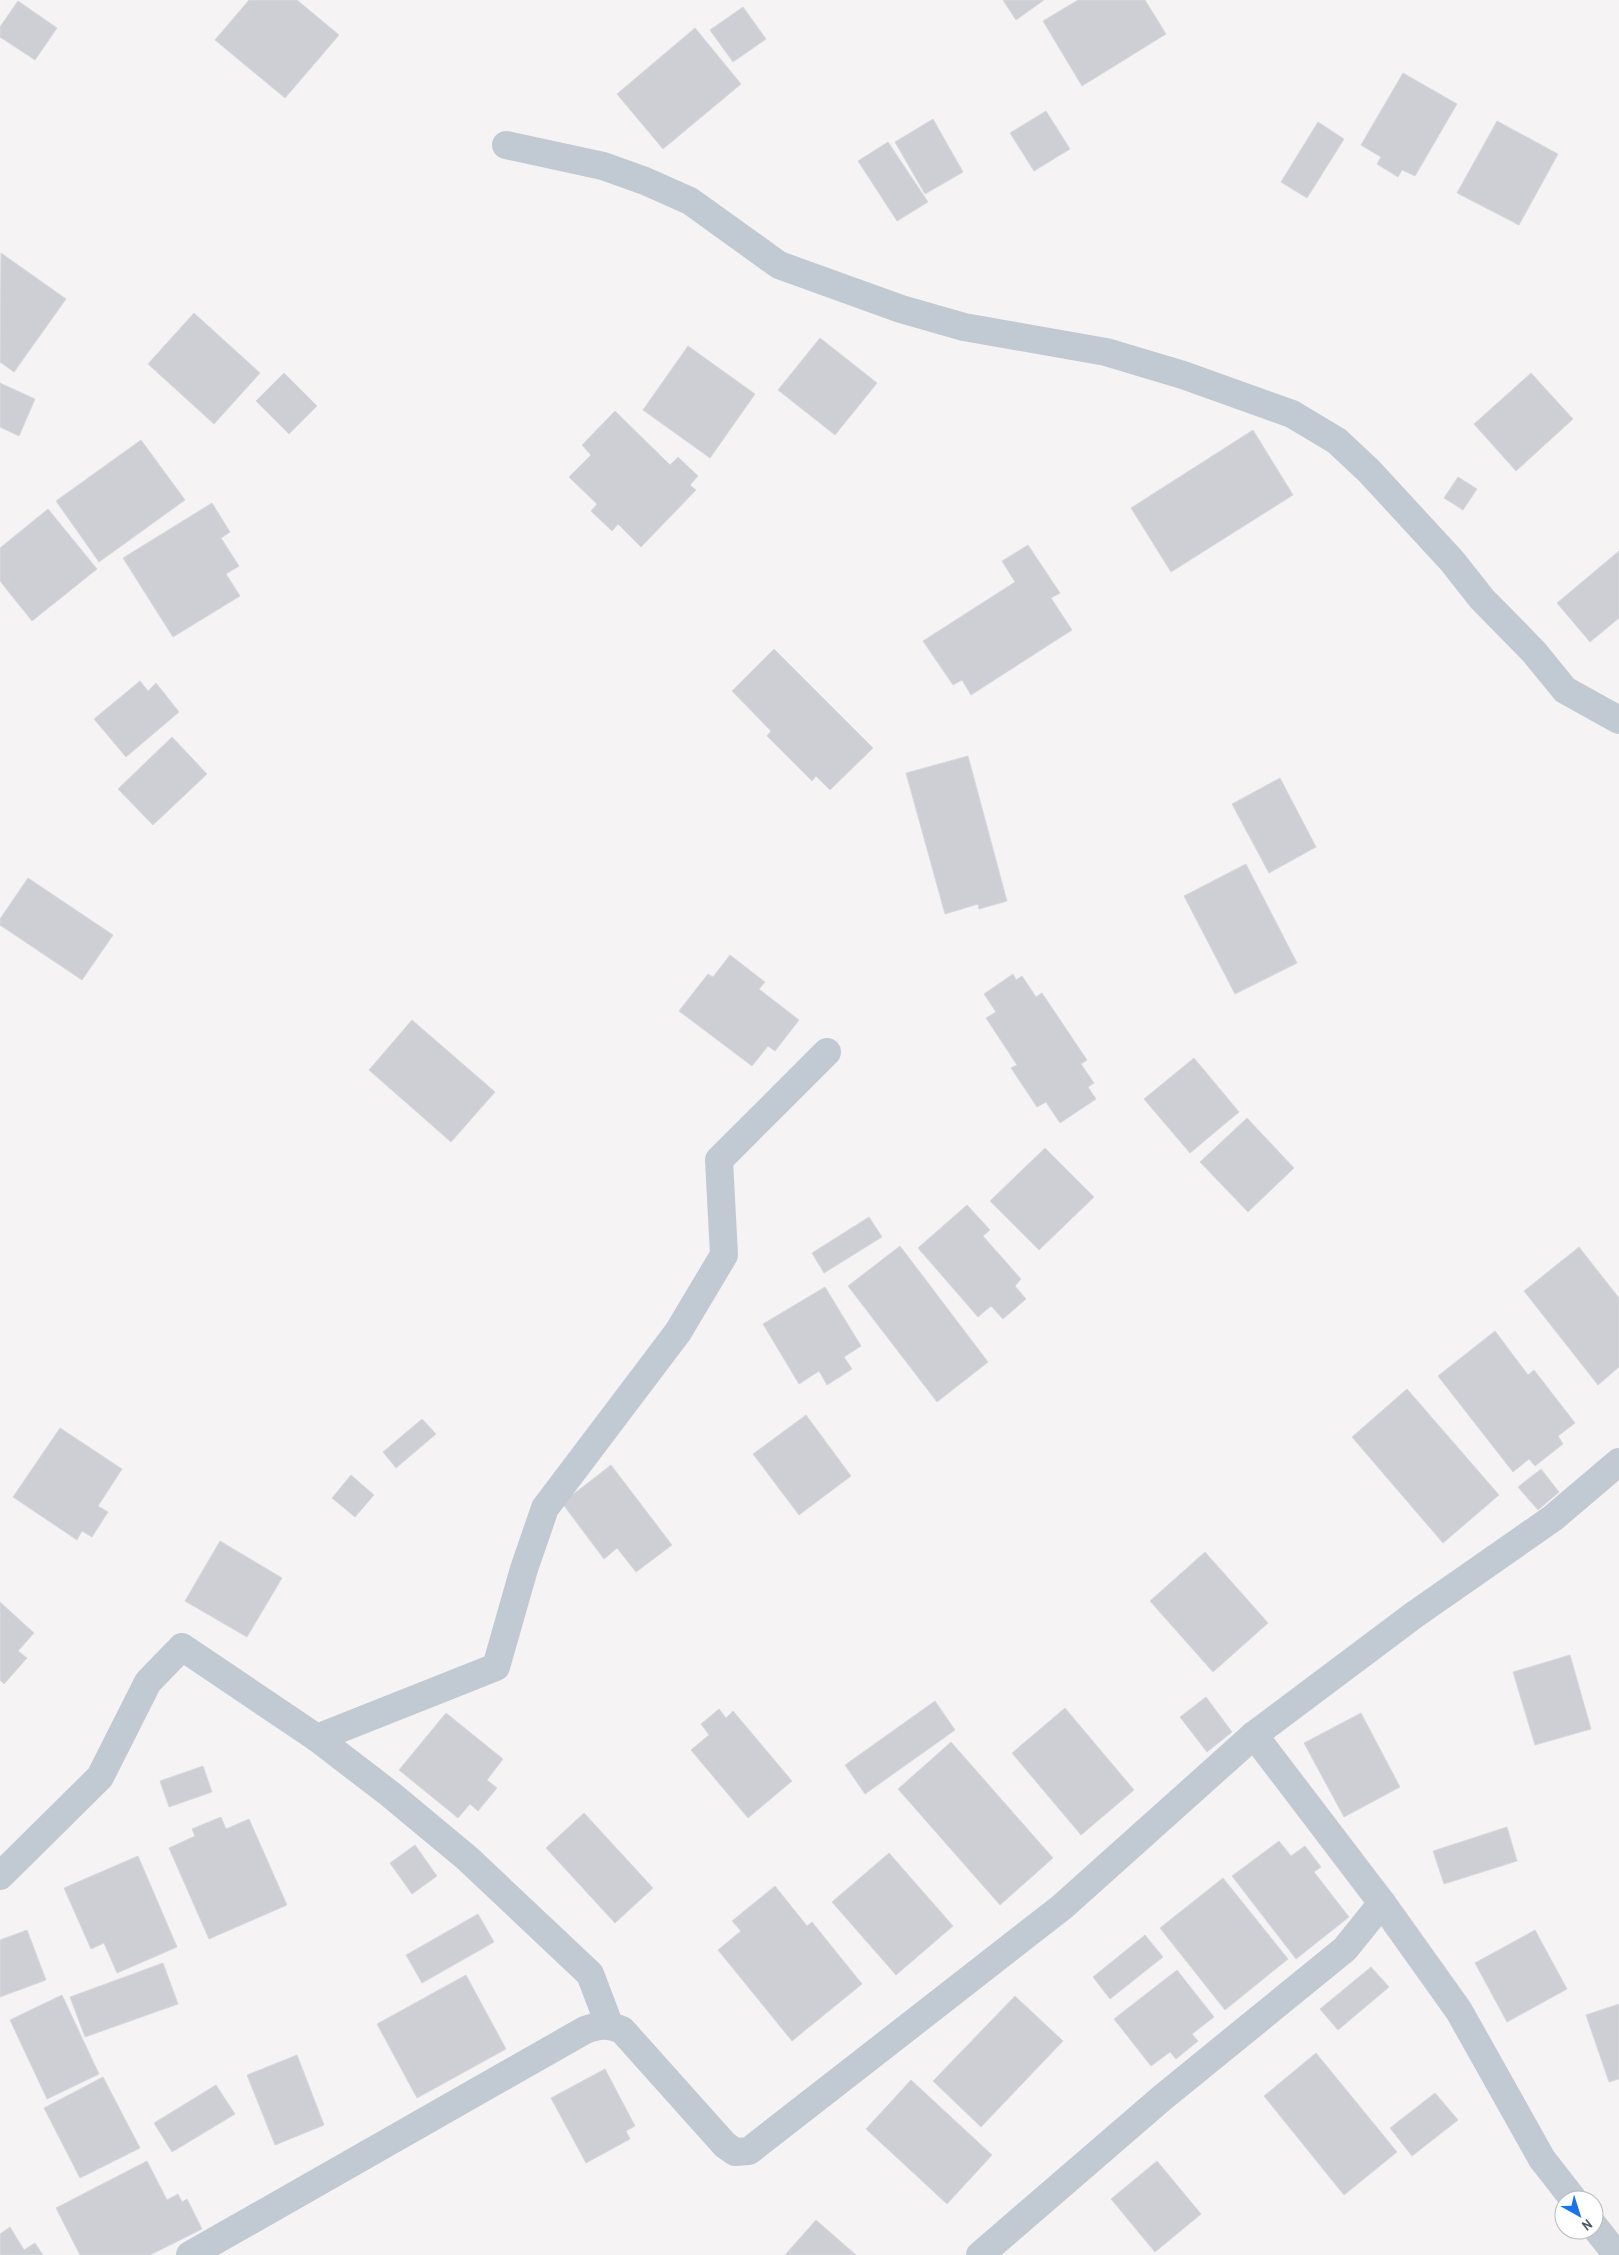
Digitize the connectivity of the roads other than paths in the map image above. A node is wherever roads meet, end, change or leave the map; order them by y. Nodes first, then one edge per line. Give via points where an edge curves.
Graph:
1 (506, 145) dead end
2 (1619, 720) edge
3 (827, 1052) dead end
4 (1619, 1462) edge
5 (1254, 1735) junction
6 (317, 1738) junction
7 (0, 1876) edge
8 (1382, 1903) junction
9 (609, 2024) junction
10 (1566, 2190) edge
11 (1604, 2239) edge
12 (190, 2255) edge
13 (980, 2255) edge
14 (1617, 2255) edge

1 - 2 street via 603,166 646,181 690,201 779,265 901,310 964,327 1106,352 1183,375 1292,414 1337,441 1368,471 1565,690
3 - 6 street via 720,1160 724,1255 678,1332 545,1508 496,1667
4 - 5 street via 1553,1518 1414,1615
5 - 8 street
5 - 9 street via 1062,1907 749,2151 735,2152 725,2145 622,2030
6 - 7 street via 182,1646 148,1682 100,1777
6 - 9 street via 467,1858 590,1974
8 - 10 street via 1459,2011 1542,2159
8 - 13 street via 1345,1949 1154,2105
9 - 12 street via 585,2030
11 - 14 street

